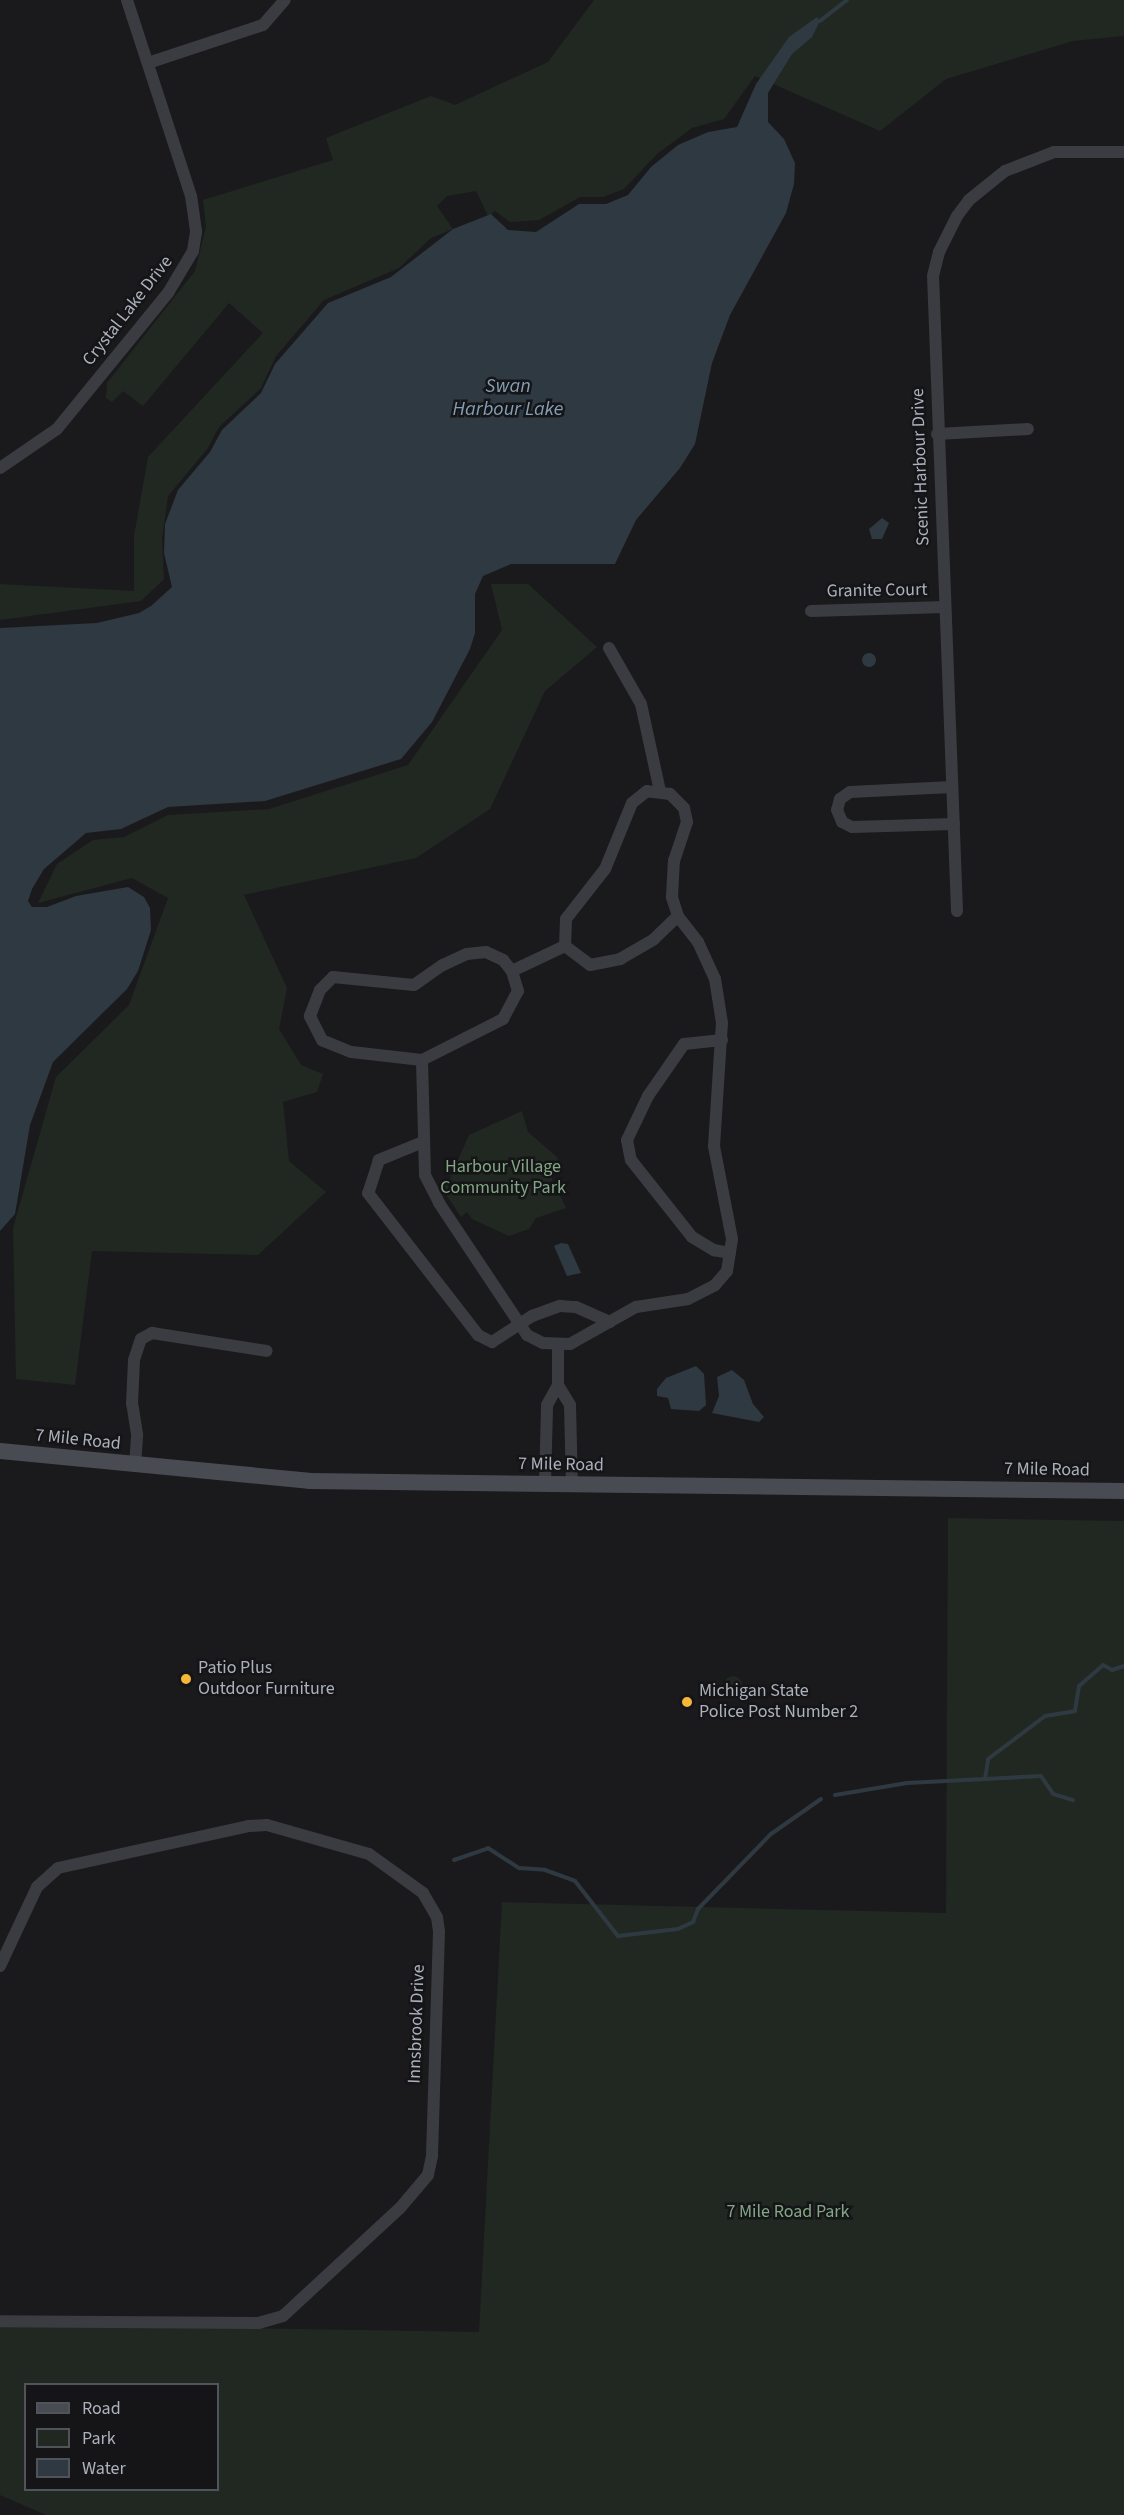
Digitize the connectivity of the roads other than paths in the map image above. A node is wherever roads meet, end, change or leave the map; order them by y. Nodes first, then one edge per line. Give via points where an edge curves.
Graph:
1 (127, 0) edge
2 (285, 0) edge
3 (148, 63) junction
4 (1124, 152) edge
5 (1028, 429) dead end
6 (938, 434) junction
7 (0, 468) edge
8 (945, 607) junction
9 (811, 611) dead end
10 (609, 648) dead end
11 (952, 787) junction
12 (660, 791) junction
13 (954, 824) junction
14 (957, 911) dead end
15 (678, 916) junction
16 (565, 946) junction
17 (512, 971) junction
18 (722, 1040) junction
19 (422, 1060) junction
20 (423, 1142) junction
21 (730, 1253) junction
22 (610, 1322) junction
23 (518, 1324) junction
24 (558, 1345) junction
25 (267, 1351) dead end
26 (558, 1385) junction
27 (0, 1451) edge
28 (135, 1466) junction
29 (545, 1484) junction
30 (572, 1485) junction
31 (1124, 1491) edge
32 (0, 1966) edge
33 (0, 2321) edge

1 - 3 street, Crystal Lake Drive
2 - 3 street via 263,25
3 - 7 street, Crystal Lake Drive via 191,196 196,231 193,251 168,293 57,429
4 - 6 street, Scenic Harbour Drive via 1054,152 1024,161 987,183 957,216 939,252 933,276
5 - 6 street
6 - 8 street, Scenic Harbour Drive
8 - 9 street, Granite Court
8 - 11 street, Scenic Harbour Drive
10 - 12 street via 640,704
11 - 13 street, Scenic Harbour Drive
11 - 13 street via 850,792 840,799 837,810 842,822 852,827
12 - 15 street via 679,801 687,815 687,828 671,879
12 - 16 street via 647,791 632,803 605,869 566,919
13 - 14 street, Scenic Harbour Drive
15 - 16 street via 654,939 620,958 590,965
15 - 18 street via 698,942 715,979
16 - 17 street
17 - 19 street via 518,991 503,1019
17 - 19 street via 486,952 467,954 443,965 414,985 333,977 320,990 310,1016 322,1040 351,1052
18 - 21 street via 714,1146 718,1179 730,1219
18 - 21 street via 684,1044 648,1096 627,1140 631,1160 692,1237 714,1250
19 - 20 street
20 - 23 street via 425,1175 439,1203
20 - 23 street via 379,1160 368,1193 478,1335 492,1342
21 - 22 street via 726,1271 715,1285 699,1294 636,1307
22 - 23 street via 576,1307 560,1306
22 - 24 street via 587,1338
23 - 24 street via 527,1335
24 - 26 street
25 - 28 street via 152,1333 141,1339 136,1346 132,1393 137,1434
26 - 29 street via 548,1405
26 - 30 street via 570,1405
27 - 28 street, 7 Mile Road
28 - 29 street, 7 Mile Road via 309,1481
29 - 30 street, 7 Mile Road
30 - 31 street, 7 Mile Road
32 - 33 street, Innsbrook Drive via 37,1887 58,1868 249,1826 276,1827 369,1854 423,1893 437,1917 439,1932 432,2156 428,2175 400,2208 283,2316 259,2323

